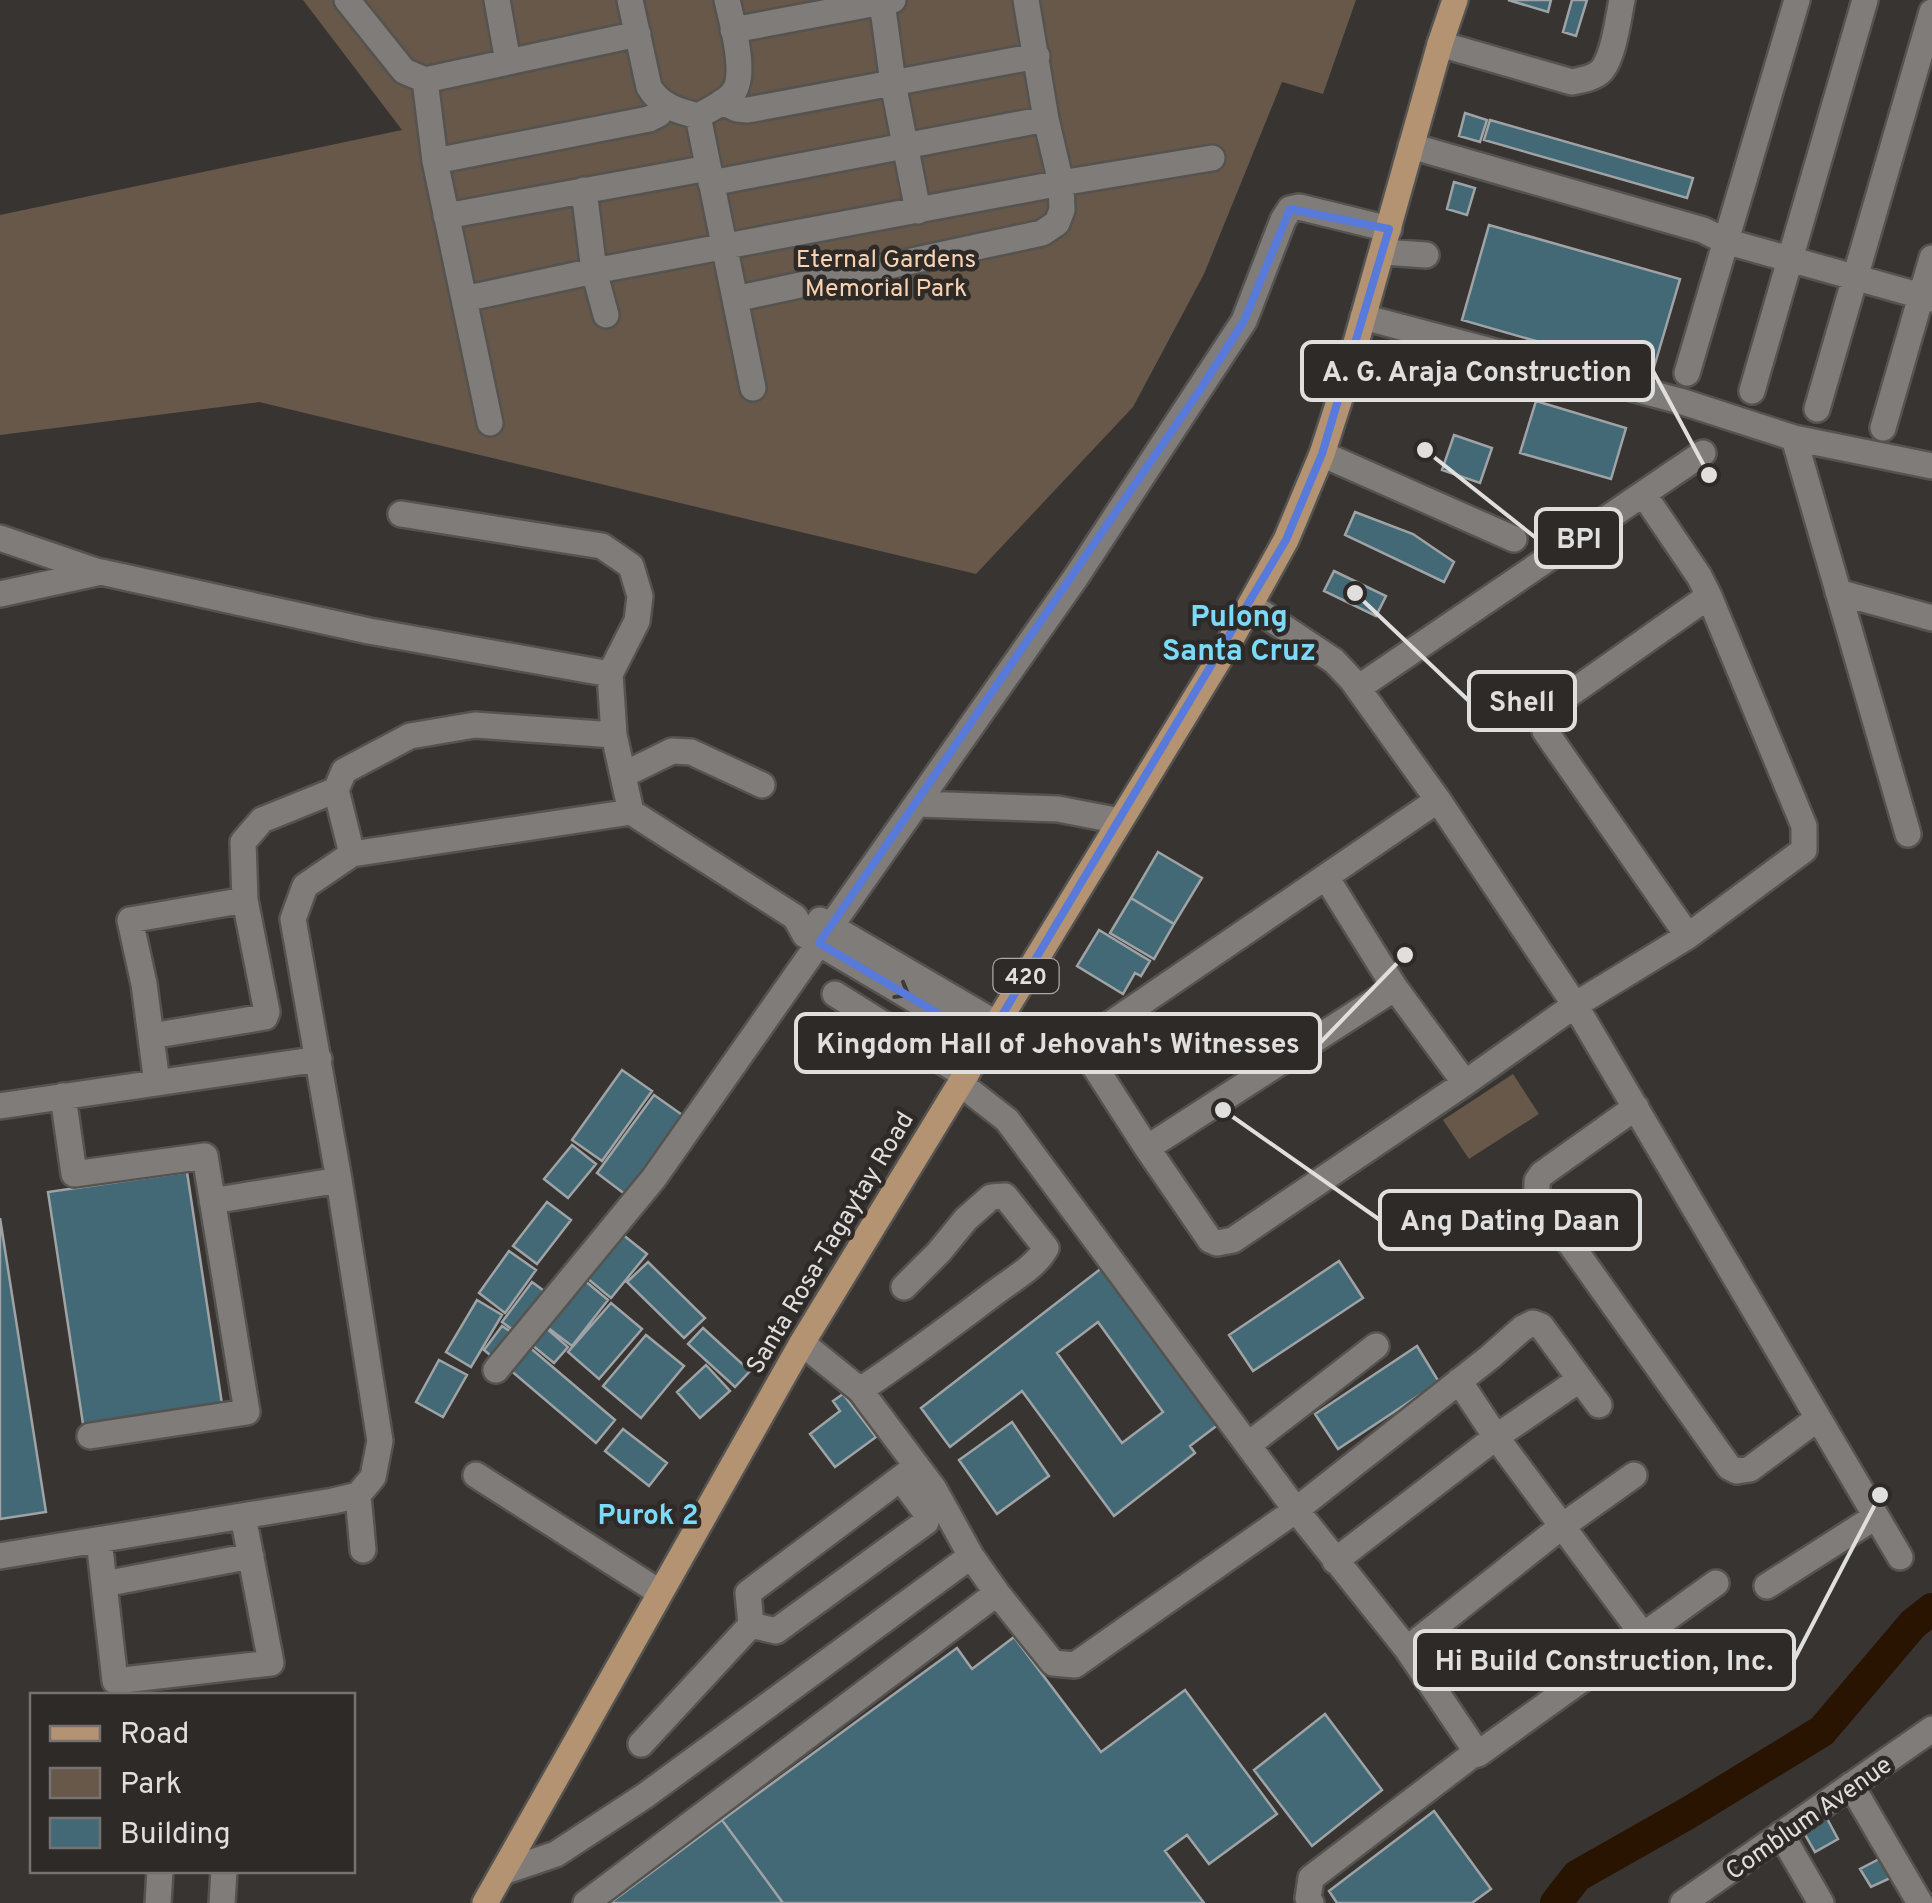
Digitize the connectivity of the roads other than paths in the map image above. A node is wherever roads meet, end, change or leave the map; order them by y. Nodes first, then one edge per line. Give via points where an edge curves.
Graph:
1 (347, 0) edge
2 (497, 0) edge
3 (630, 0) edge
4 (1026, 0) edge
5 (1622, 0) edge
6 (1797, 0) edge
7 (1865, 0) edge
8 (887, 1) edge
9 (1447, 2) edge
10 (735, 8) edge
11 (1932, 12) edge
12 (638, 34) junction
13 (1440, 44) junction
14 (1037, 56) junction
15 (508, 62) junction
16 (425, 80) junction
17 (893, 83) junction
18 (722, 102) junction
19 (664, 103) junction
20 (698, 116) junction
21 (1046, 119) junction
22 (906, 144) junction
23 (1411, 146) junction
24 (1212, 158) dead end
25 (434, 161) junction
26 (710, 175) junction
27 (1061, 183) junction
28 (584, 190) junction
29 (918, 211) junction
30 (446, 216) junction
31 (1386, 241) junction
32 (1725, 241) junction
33 (725, 247) junction
34 (1426, 255) dead end
35 (1932, 258) edge
36 (1791, 260) junction
37 (594, 271) junction
38 (1856, 278) junction
39 (1927, 298) edge
40 (736, 299) junction
41 (464, 300) junction
42 (606, 315) dead end
43 (1363, 317) junction
44 (1687, 373) dead end
45 (753, 388) dead end
46 (1752, 391) dead end
47 (1817, 410) dead end
48 (490, 423) dead end
49 (1883, 428) dead end
50 (1794, 438) junction
51 (1703, 453) dead end
52 (1322, 454) junction
53 (1932, 466) edge
54 (1644, 495) junction
55 (401, 514) dead end
56 (0, 538) edge
57 (1514, 539) dead end
58 (101, 572) junction
59 (1838, 592) junction
60 (0, 594) edge
61 (1709, 596) junction
62 (1246, 613) junction
63 (1932, 618) edge
64 (610, 674) junction
65 (1352, 681) junction
66 (614, 735) junction
67 (623, 776) junction
68 (762, 785) dead end
69 (336, 790) junction
70 (1438, 800) junction
71 (918, 804) junction
72 (631, 812) junction
73 (1120, 821) junction
74 (1908, 834) dead end
75 (352, 854) junction
76 (1326, 876) junction
77 (246, 900) junction
78 (825, 935) junction
79 (1688, 936) junction
80 (1394, 988) junction
81 (835, 994) dead end
82 (1575, 1005) junction
83 (992, 1033) junction
84 (151, 1036) junction
85 (319, 1059) junction
86 (964, 1080) junction
87 (157, 1083) junction
88 (1464, 1083) junction
89 (63, 1096) junction
90 (0, 1106) edge
91 (1636, 1106) junction
92 (1147, 1148) junction
93 (339, 1180) junction
94 (212, 1201) junction
95 (904, 1287) dead end
96 (802, 1343) junction
97 (1376, 1346) dead end
98 (496, 1370) dead end
99 (1580, 1380) junction
100 (1459, 1382) junction
101 (860, 1390) junction
102 (1600, 1405) dead end
103 (1817, 1420) junction
104 (90, 1436) dead end
105 (1496, 1437) junction
106 (1248, 1445) junction
107 (909, 1473) junction
108 (1634, 1475) dead end
109 (476, 1476) dead end
110 (358, 1495) junction
111 (1296, 1510) junction
112 (243, 1516) junction
113 (1875, 1517) junction
114 (1562, 1528) junction
115 (99, 1540) junction
116 (363, 1550) dead end
117 (0, 1556) edge
118 (251, 1556) junction
119 (972, 1556) junction
120 (1900, 1558) dead end
121 (1335, 1560) junction
122 (1716, 1582) dead end
123 (104, 1584) junction
124 (1768, 1586) dead end
125 (659, 1592) junction
126 (997, 1592) junction
127 (750, 1626) junction
128 (1643, 1636) junction
129 (1407, 1649) junction
130 (1928, 1742) edge
131 (642, 1744) dead end
132 (1478, 1754) junction
133 (1851, 1785) junction
134 (1781, 1834) junction
135 (503, 1872) junction
136 (160, 1873) edge
137 (224, 1873) edge
138 (1715, 1894) edge
139 (158, 1903) edge
140 (222, 1903) edge
141 (485, 1903) edge
142 (586, 1903) edge
143 (1311, 1903) edge
144 (1684, 1903) edge
145 (1821, 1903) edge
146 (1920, 1903) edge

1 - 16 street via 404,70
2 - 15 street
3 - 12 street
4 - 14 street
5 - 13 street via 1605,63 1582,80
6 - 32 street
7 - 36 street
8 - 10 street
8 - 17 street
9 - 13 main road, Santa Rosa-Tagaytay Road / 420
10 - 18 street via 740,74
11 - 38 street
12 - 15 street
12 - 19 street via 649,86
13 - 23 main road, Santa Rosa-Tagaytay Road / 420
14 - 17 street
14 - 21 street
15 - 16 street
16 - 25 street
17 - 18 street via 748,110
17 - 22 street
18 - 20 street
19 - 20 street
19 - 25 street via 649,120
20 - 26 street
21 - 22 street
21 - 27 street
22 - 26 street
22 - 29 street
23 - 31 main road, Santa Rosa-Tagaytay Road / 420
23 - 32 street
24 - 27 street
25 - 30 street
26 - 28 street
26 - 33 street
27 - 29 street
27 - 40 street via 1062,210 1042,233
28 - 30 street
28 - 37 street
29 - 33 street
30 - 41 street
31 - 34 street
31 - 43 main road, Santa Rosa-Tagaytay Road / 420
31 - 71 street via 1290,210 1244,320
32 - 36 street
32 - 44 street
33 - 37 street
33 - 40 street
35 - 39 street
36 - 38 street
36 - 46 street
37 - 41 street
37 - 42 street
38 - 39 street
38 - 47 street
39 - 49 street
40 - 45 street
41 - 48 street
43 - 50 street
43 - 52 main road, Santa Rosa-Tagaytay Road / 420
50 - 53 street
50 - 59 street
51 - 54 street
52 - 57 street
52 - 62 main road, Santa Rosa-Tagaytay Road / 420
54 - 61 street
54 - 65 street
55 - 64 street via 602,546 631,566 640,596 638,621
56 - 58 street
58 - 60 street
58 - 64 street via 369,631
59 - 63 street
59 - 74 street
61 - 79 street via 1806,842 1804,850
61 - 79 street via 1543,718 1545,731
62 - 65 street
62 - 73 main road, Santa Rosa-Tagaytay Road / 420
64 - 66 street
65 - 70 street
66 - 67 street
66 - 69 street via 475,725 410,736 344,771
67 - 68 street via 672,751 691,752
67 - 72 street
69 - 75 street
69 - 77 street via 262,820 243,842
70 - 76 street
70 - 82 street
71 - 73 street via 1058,809
71 - 78 street
72 - 75 street
72 - 78 street via 796,916 805,935
73 - 83 main road, Santa Rosa-Tagaytay Road / 420
75 - 85 street via 305,886 294,918
76 - 80 street
76 - 92 street via 1087,1040 1084,1050
77 - 84 street via 264,1018
77 - 84 street via 130,920
78 - 83 street
78 - 98 street via 654,1178
79 - 82 street
80 - 88 street
80 - 92 street
81 - 86 street
82 - 88 street
82 - 91 street
83 - 86 main road, Santa Rosa-Tagaytay Road / 420
84 - 87 street
85 - 87 street
85 - 93 street
86 - 96 main road, Santa Rosa-Tagaytay Road / 420
86 - 106 street via 1007,1120
87 - 89 street
88 - 92 street via 1224,1242 1210,1240
89 - 90 street
89 - 94 street via 74,1174 205,1156
91 - 103 street
91 - 103 street via 1542,1174 1537,1197 1729,1467 1750,1469
93 - 94 street
93 - 110 street via 380,1442 373,1476
94 - 104 street via 246,1412
95 - 101 street via 990,1196 1005,1196 1046,1248
96 - 101 street
96 - 125 main road, Santa Rosa-Tagaytay Road / 420
97 - 106 street
99 - 100 street via 1533,1323
99 - 102 street
99 - 105 street
100 - 105 street
100 - 111 street
101 - 107 street
103 - 113 street
105 - 114 street
105 - 121 street
106 - 111 street
107 - 119 street via 934,1489
107 - 127 street via 748,1593
107 - 127 street via 926,1522 776,1631
108 - 114 street
109 - 125 street
110 - 112 street
110 - 116 street
111 - 121 street
111 - 126 street via 1075,1665 1053,1662
112 - 115 street
112 - 118 street
113 - 120 street
113 - 124 street
114 - 128 street
114 - 129 street
115 - 117 street
115 - 123 street
118 - 123 street
118 - 123 street via 271,1663 115,1681
119 - 126 street
119 - 135 street via 631,1804 556,1854
121 - 129 street
122 - 128 street
125 - 135 main road, Santa Rosa-Tagaytay Road / 420
126 - 142 street
127 - 131 street
128 - 132 street
129 - 132 street
130 - 133 street, Comblum Avenue
132 - 143 street via 1311,1878
133 - 134 street, Comblum Avenue
133 - 146 street
134 - 138 street, Comblum Avenue
134 - 145 street
135 - 141 main road, Santa Rosa-Tagaytay Road / 420
136 - 139 street
137 - 140 street
138 - 144 street, Comblum Avenue

